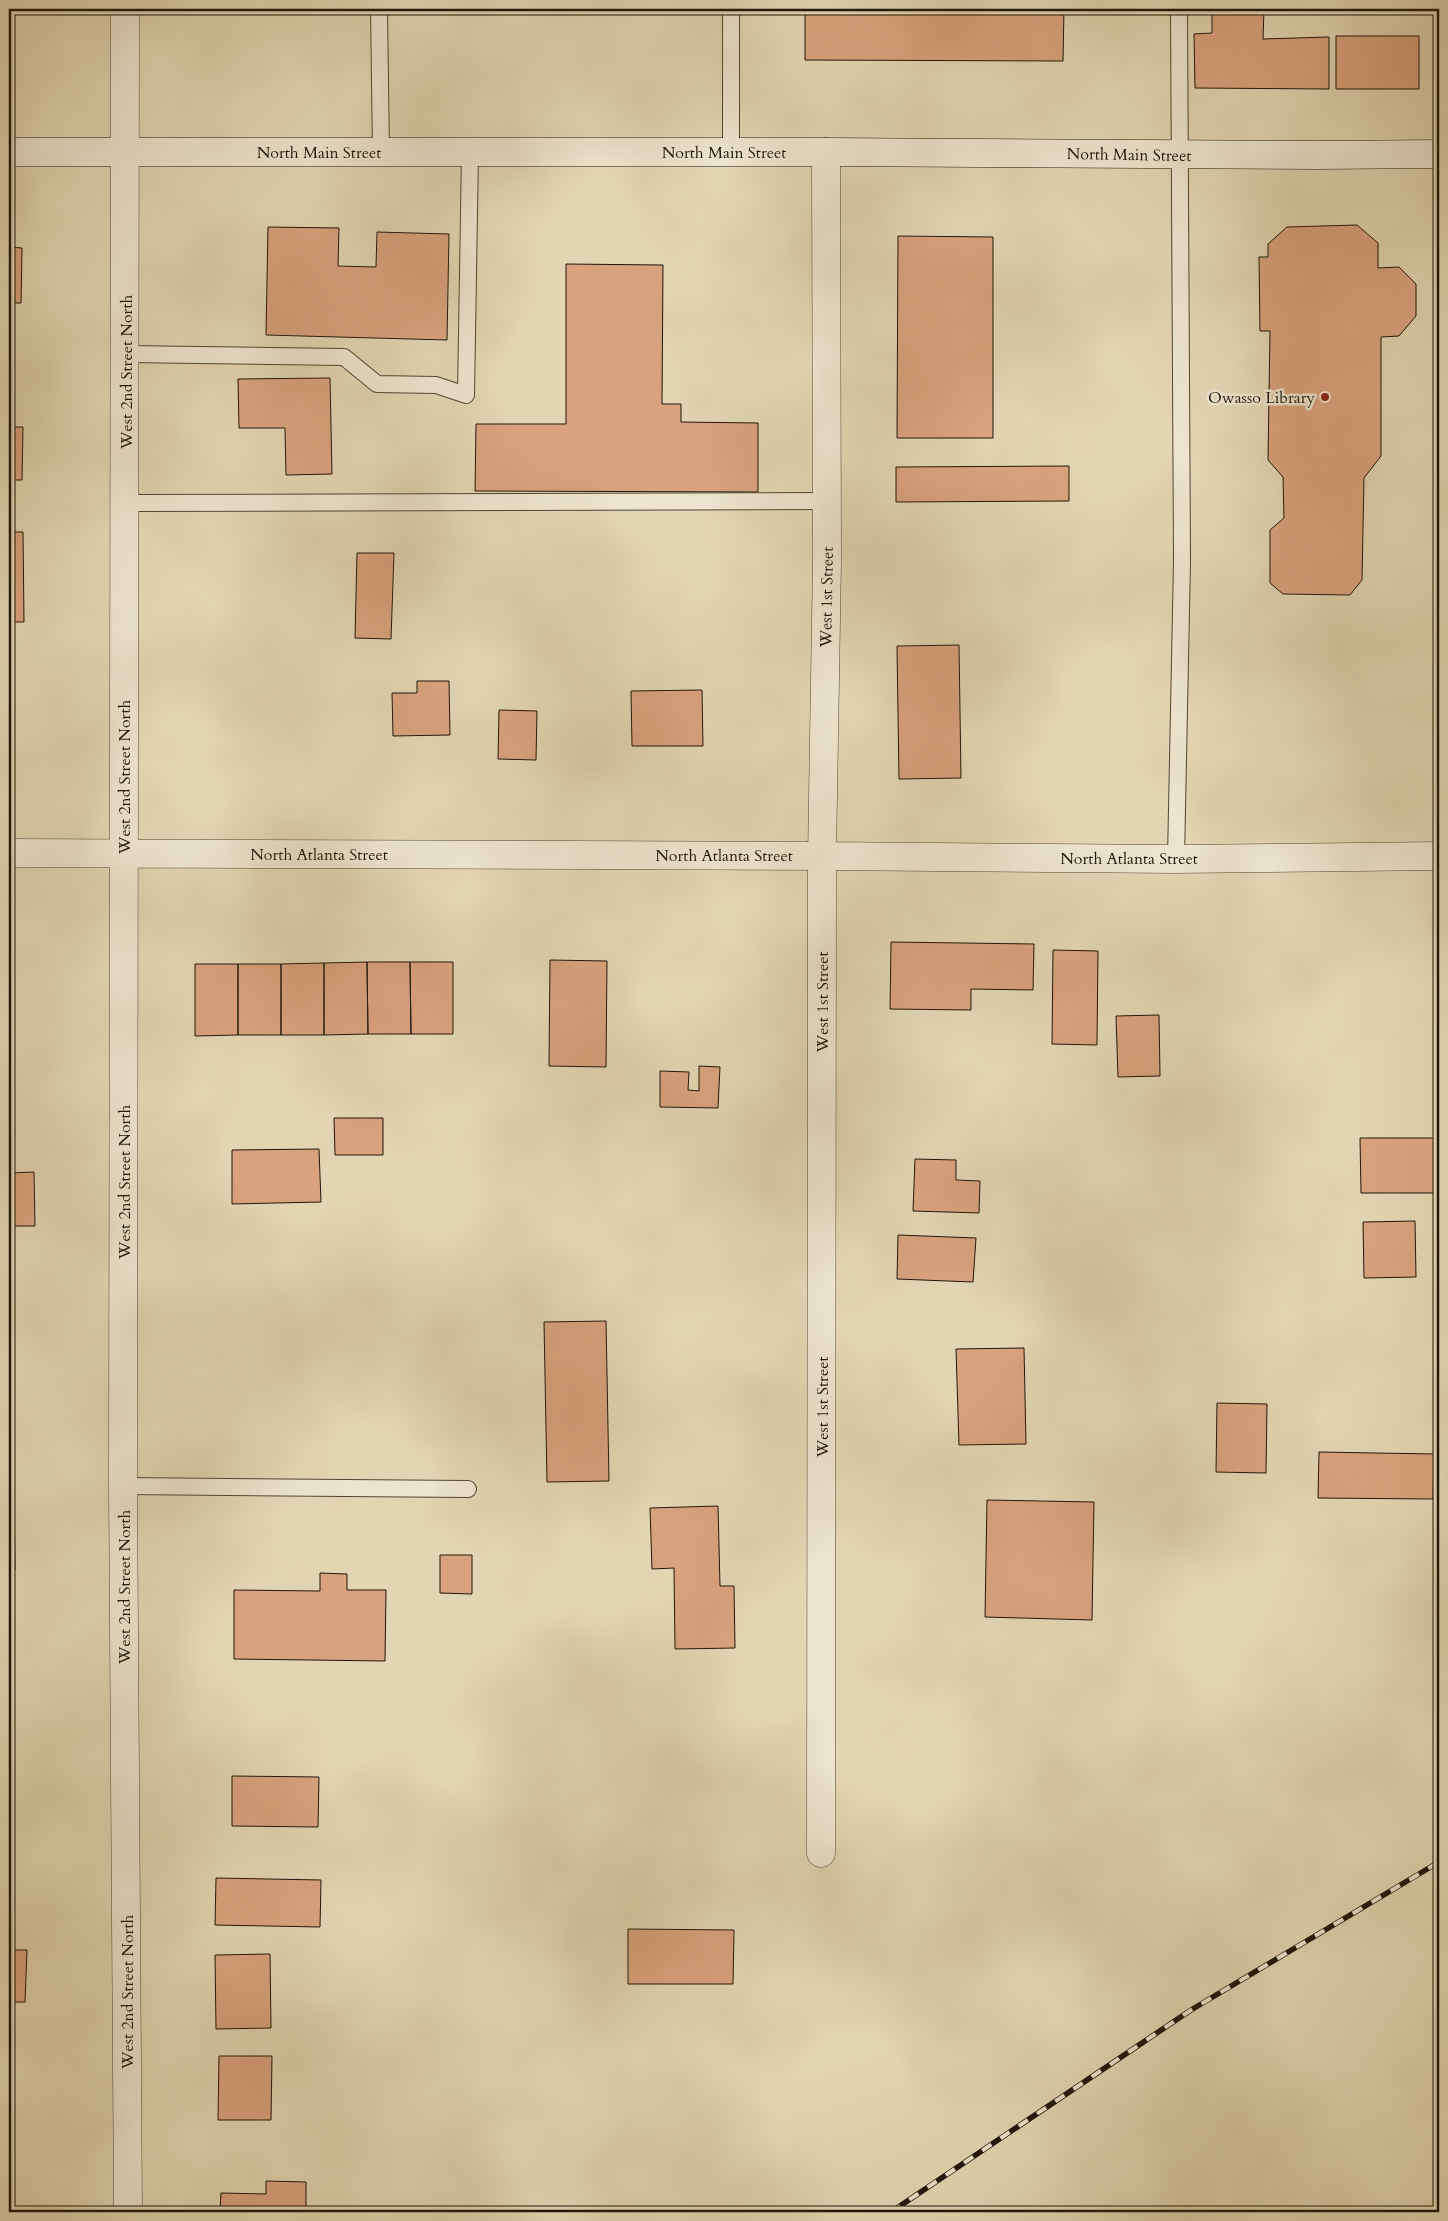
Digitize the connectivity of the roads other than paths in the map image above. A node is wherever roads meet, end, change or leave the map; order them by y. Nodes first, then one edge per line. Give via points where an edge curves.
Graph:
1 (125, 9) edge
2 (379, 9) edge
3 (731, 9) edge
4 (1179, 9) edge
5 (9, 152) edge
6 (125, 152) junction
7 (381, 152) junction
8 (470, 152) junction
9 (731, 152) junction
10 (826, 152) junction
11 (1179, 154) junction
12 (1439, 154) edge
13 (125, 354) junction
14 (826, 500) junction
15 (126, 503) junction
16 (9, 853) edge
17 (123, 853) junction
18 (822, 856) junction
19 (1439, 856) edge
20 (1176, 859) junction
21 (123, 1486) junction
22 (468, 1490) dead end
23 (821, 1853) dead end
24 (128, 2212) edge

1 - 6 street, West 2nd Street North
2 - 7 lane
3 - 9 lane
4 - 11 lane
5 - 6 street, North Main Street
6 - 7 street, North Main Street
6 - 13 street, West 2nd Street North
7 - 8 street, North Main Street
8 - 9 street, North Main Street
8 - 13 lane via 466,395 436,385 376,384 344,357
9 - 10 street, North Main Street
10 - 11 street, North Main Street
10 - 14 street, West 1st Street
11 - 12 street, North Main Street
11 - 20 lane via 1182,561
13 - 15 street, West 2nd Street North
14 - 15 lane
14 - 18 street, West 1st Street
15 - 17 street, West 2nd Street North
16 - 17 street, North Atlanta Street
17 - 18 street, North Atlanta Street
17 - 21 street, West 2nd Street North
18 - 20 street, North Atlanta Street
18 - 23 street, West 1st Street
19 - 20 street, North Atlanta Street
21 - 22 lane
21 - 24 street, West 2nd Street North

